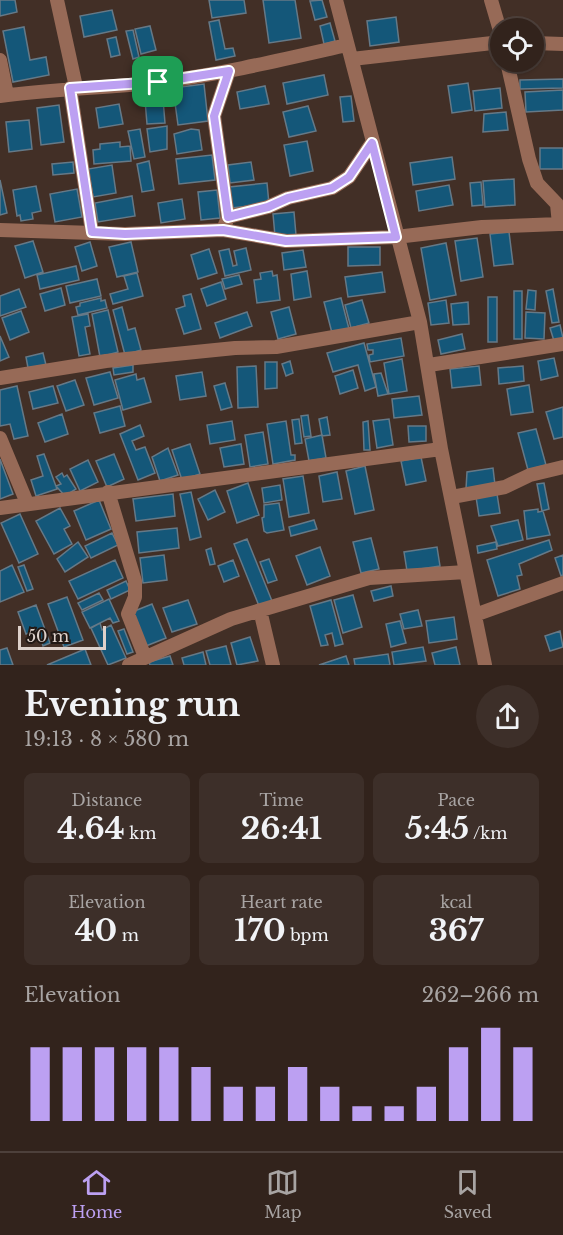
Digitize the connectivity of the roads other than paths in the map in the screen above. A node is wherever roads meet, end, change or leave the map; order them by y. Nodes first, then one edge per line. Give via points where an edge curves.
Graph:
1 (57, 0) edge
2 (336, 0) edge
3 (491, 0) edge
4 (496, 18) edge
5 (490, 43) edge
6 (544, 44) edge
7 (347, 45) junction
8 (563, 45) edge
9 (352, 59) junction
10 (0, 60) edge
11 (229, 71) junction
12 (509, 72) edge
13 (73, 87) junction
14 (4, 95) edge
15 (372, 143) junction
16 (226, 224) junction
17 (561, 224) edge
18 (0, 230) edge
19 (92, 232) junction
20 (396, 237) junction
21 (420, 322) junction
22 (563, 344) edge
23 (429, 365) junction
24 (0, 378) edge
25 (0, 438) edge
26 (441, 449) junction
27 (563, 467) edge
28 (108, 492) junction
29 (452, 497) junction
30 (27, 502) junction
31 (0, 508) edge
32 (466, 572) junction
33 (563, 583) edge
34 (260, 610) junction
35 (475, 615) junction
36 (145, 657) junction
37 (129, 665) edge
38 (273, 665) edge
39 (485, 665) edge

1 - 13 street
2 - 7 street
3 - 4 street
5 - 9 street
6 - 8 street
7 - 9 street
7 - 11 street
9 - 15 street
10 - 14 street
11 - 13 street via 158,82
11 - 16 street via 214,116
12 - 17 street via 537,183 557,204
13 - 14 street
13 - 19 street
15 - 16 street via 349,177 332,188 288,198
15 - 20 street
16 - 19 street via 125,234
16 - 20 street via 286,241
17 - 20 street via 482,227
18 - 19 street
20 - 21 street
21 - 23 street
21 - 24 street via 276,347 106,361
22 - 23 street
23 - 26 street
25 - 30 street
26 - 28 street
26 - 29 street
27 - 29 street via 530,475 506,487
28 - 30 street
28 - 36 street via 135,582 129,614
29 - 32 street
30 - 31 street
32 - 34 street via 369,578
32 - 35 street
33 - 35 street
34 - 36 street
34 - 38 street
35 - 39 street
36 - 37 street

